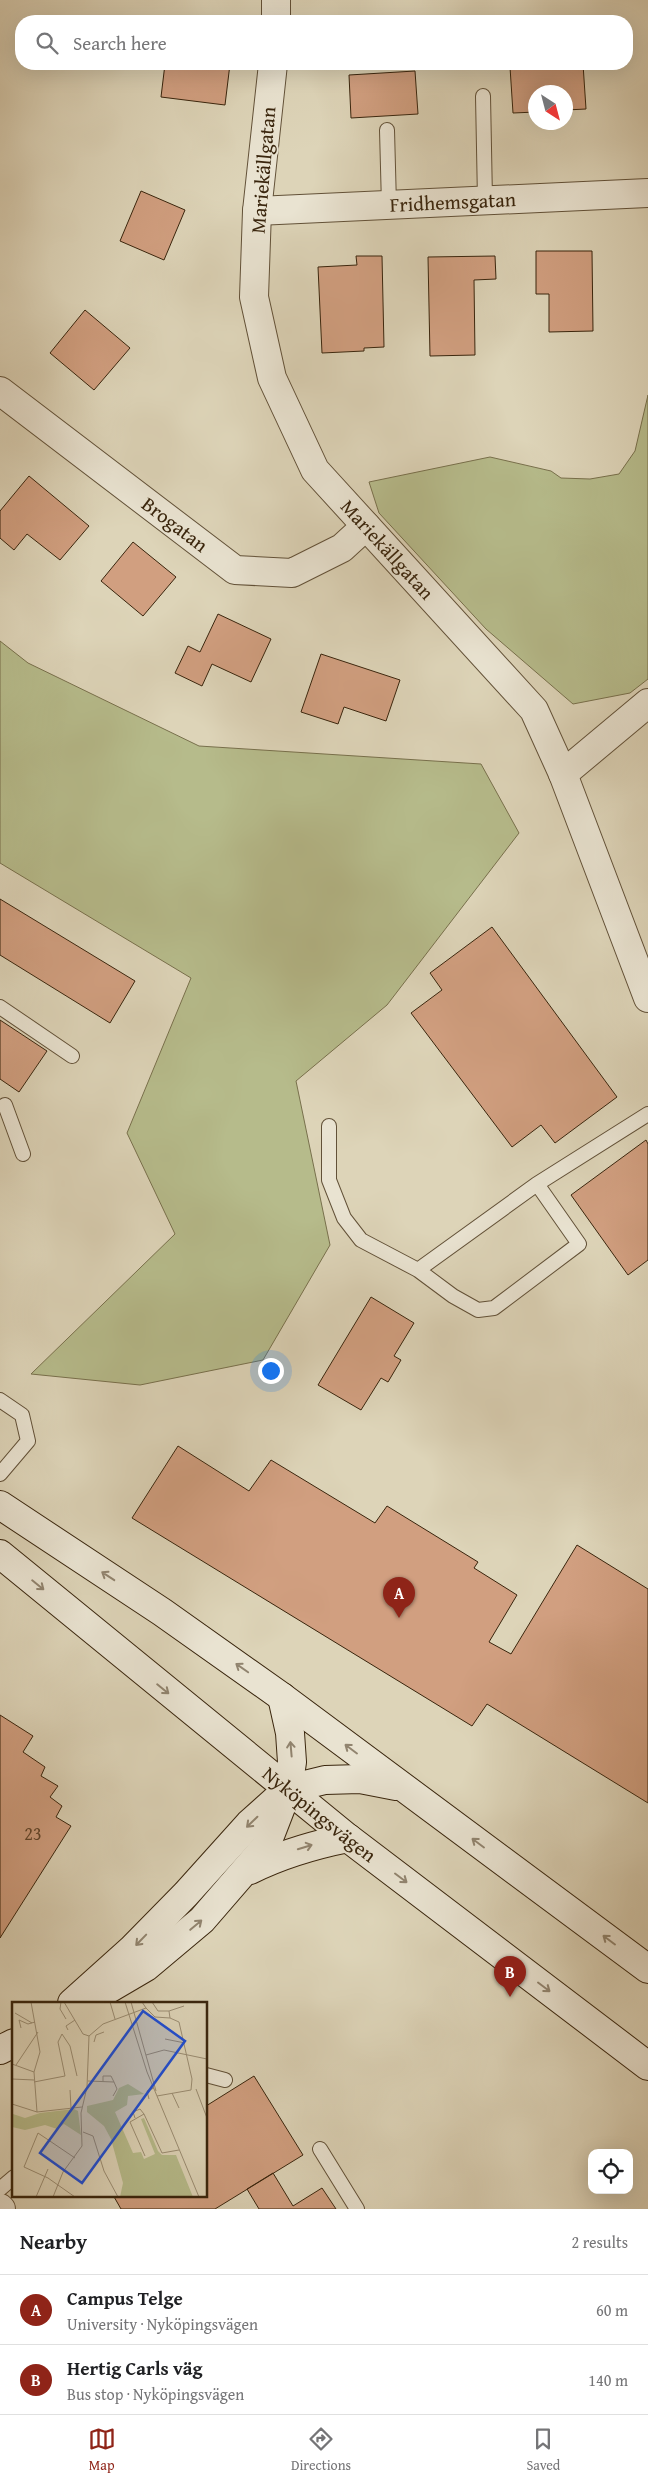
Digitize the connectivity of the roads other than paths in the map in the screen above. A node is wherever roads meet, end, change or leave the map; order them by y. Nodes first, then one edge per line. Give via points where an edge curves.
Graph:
1 (276, 0) edge
2 (276, 15) edge
3 (272, 70) edge
4 (483, 96) dead end
5 (387, 130) dead end
6 (648, 193) edge
7 (485, 200) junction
8 (389, 205) junction
9 (258, 211) junction
10 (0, 391) edge
11 (366, 526) junction
12 (648, 703) edge
13 (563, 774) junction
14 (648, 998) edge
15 (0, 1007) edge
16 (72, 1056) dead end
17 (2, 1106) edge
18 (648, 1114) edge
19 (329, 1126) dead end
20 (23, 1154) dead end
21 (537, 1184) junction
22 (418, 1270) junction
23 (0, 1400) edge
24 (0, 1474) edge
25 (0, 1505) edge
26 (0, 1554) edge
27 (282, 1697) junction
28 (404, 1788) junction
29 (288, 1789) junction
30 (348, 1838) junction
31 (244, 1873) junction
32 (648, 1969) edge
33 (73, 2002) edge
34 (87, 2002) edge
35 (12, 2044) edge
36 (0, 2050) edge
37 (648, 2066) edge
38 (208, 2076) edge
39 (225, 2080) dead end
40 (320, 2150) dead end
41 (12, 2179) edge
42 (0, 2189) edge
43 (358, 2209) edge

1 - 2 main road
3 - 9 main road, Mariekällgatan
4 - 7 lane
5 - 8 lane
6 - 7 main road, Fridhemsgatan
7 - 8 main road, Fridhemsgatan
8 - 9 main road, Fridhemsgatan
9 - 11 main road, Mariekällgatan via 254,297 272,378 315,470
10 - 11 main road, Brogatan via 235,570 292,573 342,548
11 - 13 main road, Mariekällgatan via 534,710
12 - 13 main road
13 - 14 main road, Mariekällgatan
15 - 16 lane
17 - 20 lane
18 - 21 lane
19 - 22 lane via 329,1180 344,1218 361,1240
21 - 22 lane
21 - 22 lane via 579,1244 494,1308 478,1310
23 - 24 lane via 22,1415 28,1441
27 -> 25 main road via 162,1612
26 -> 29 main road, Nyköpingsvägen
28 -> 27 main road
29 -> 27 main road via 292,1762
28 - 29 main road via 360,1779 325,1780
32 -> 28 main road
29 - 30 main road, Nyköpingsvägen
29 - 31 main road via 266,1846
29 -> 33 main road via 249,1824 131,1950
31 -> 30 main road via 308,1846
30 -> 37 main road, Nyköpingsvägen
34 -> 31 main road via 146,1967 202,1920
35 - 36 main road
38 - 39 lane
40 - 43 lane
41 - 42 lane

